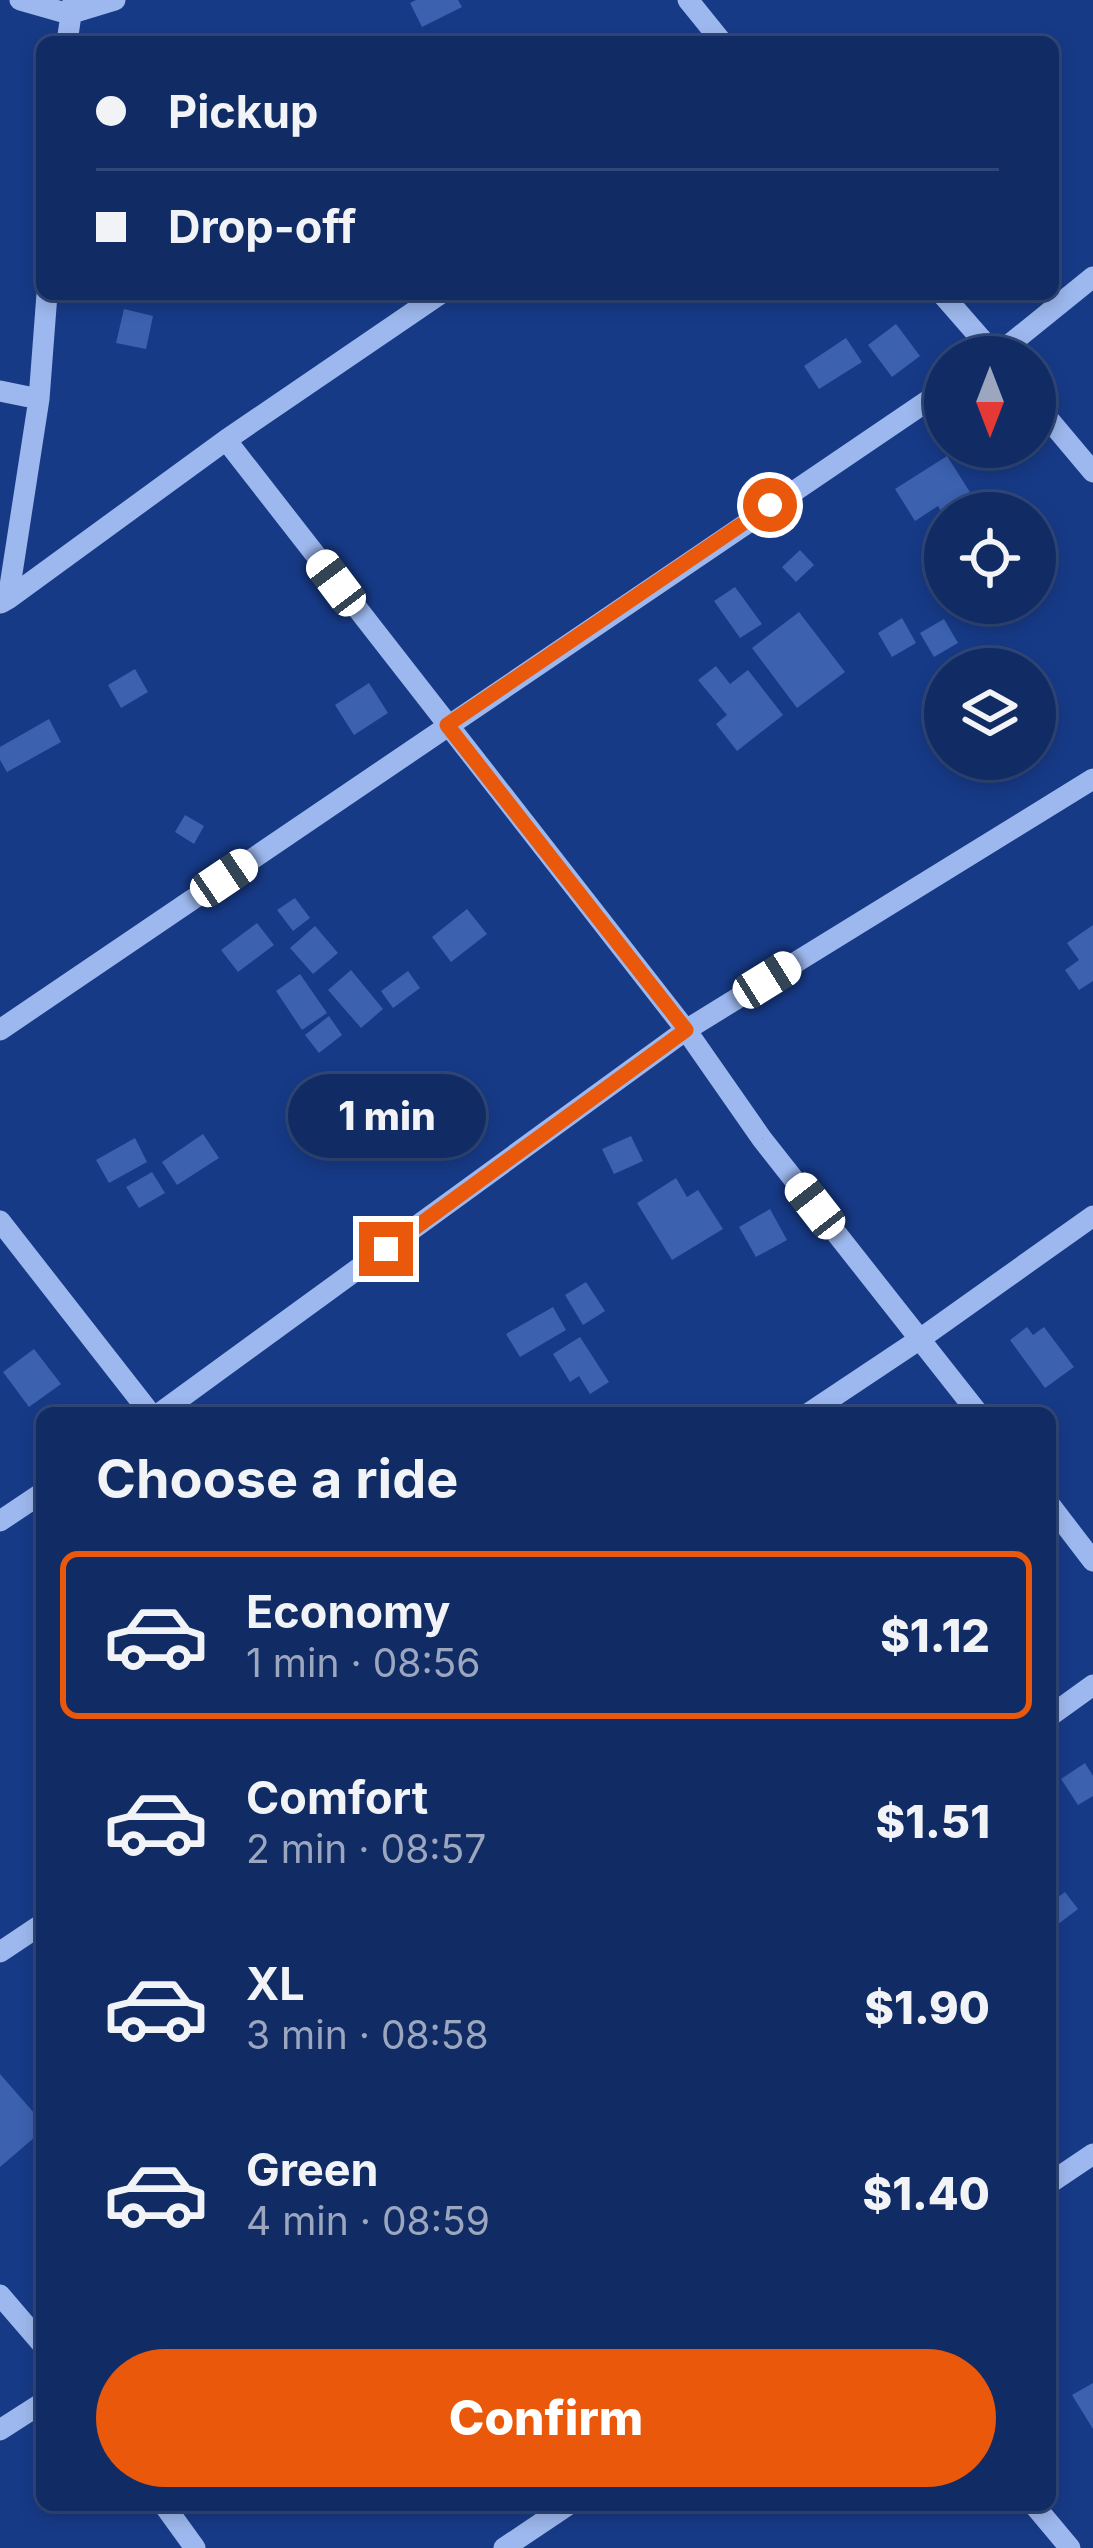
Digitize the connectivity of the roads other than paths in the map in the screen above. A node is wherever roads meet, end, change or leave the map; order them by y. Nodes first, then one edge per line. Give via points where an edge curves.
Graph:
1 (20, 0) edge
2 (116, 0) edge
3 (688, 0) edge
4 (71, 7) edge
5 (717, 36) edge
6 (1093, 278) edge
7 (47, 300) edge
8 (431, 300) edge
9 (947, 300) edge
10 (978, 336) edge
11 (1022, 336) edge
12 (0, 391) edge
13 (39, 399) junction
14 (924, 403) edge
15 (1056, 428) edge
16 (226, 440) junction
17 (1093, 472) edge
18 (4, 601) edge
19 (447, 725) junction
20 (1093, 779) edge
21 (0, 1030) edge
22 (686, 1030) junction
23 (1093, 1216) edge
24 (0, 1221) edge
25 (920, 1339) junction
26 (144, 1407) edge
27 (168, 1407) edge
28 (818, 1407) edge
29 (973, 1407) edge
30 (36, 1497) edge
31 (1056, 1513) edge
32 (0, 1521) edge
33 (1093, 1561) edge
34 (1093, 1685) edge
35 (1056, 1711) edge
36 (36, 1928) edge
37 (0, 1952) edge
38 (1093, 2154) edge
39 (1056, 2179) edge
40 (0, 2295) edge
41 (36, 2337) edge
42 (36, 2407) edge
43 (0, 2430) edge
44 (168, 2511) edge
45 (559, 2511) edge
46 (1039, 2511) edge
47 (195, 2548) edge
48 (504, 2548) edge
49 (1070, 2548) edge

1 - 4 street
2 - 4 street
3 - 5 street
6 - 11 street
7 - 13 street
8 - 16 street
9 - 10 street
12 - 13 street
13 - 18 street
14 - 19 street
15 - 17 street
16 - 18 street
16 - 19 street
19 - 21 street
19 - 22 street
20 - 22 street
22 - 25 street
22 - 27 street
23 - 25 street
24 - 26 street
25 - 28 street
25 - 29 street
30 - 32 street
31 - 33 street
34 - 35 street
36 - 37 street
38 - 39 street
40 - 41 street
42 - 43 street
44 - 47 street
45 - 48 street
46 - 49 street

